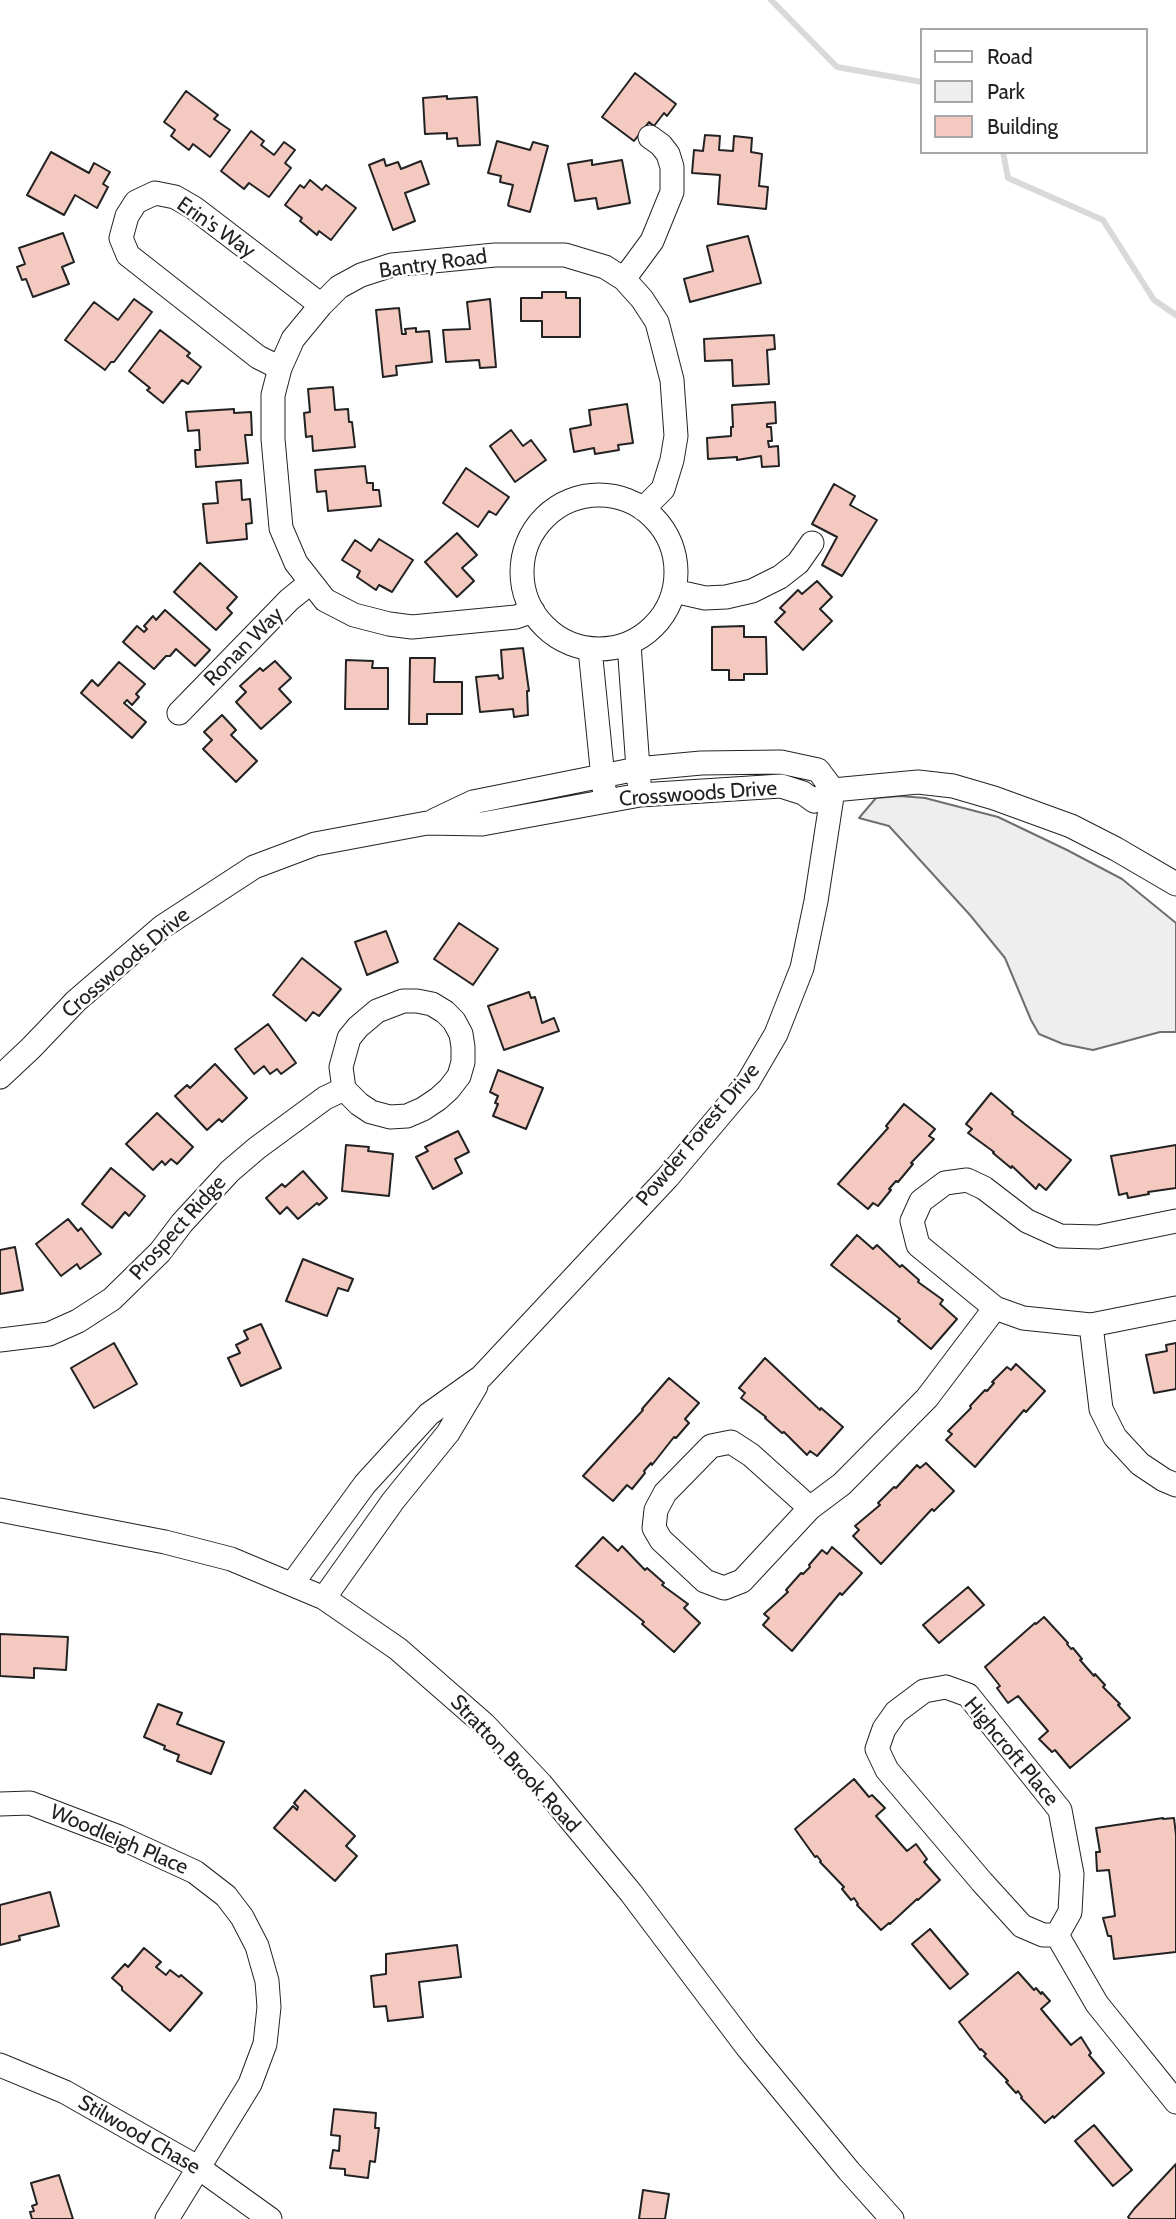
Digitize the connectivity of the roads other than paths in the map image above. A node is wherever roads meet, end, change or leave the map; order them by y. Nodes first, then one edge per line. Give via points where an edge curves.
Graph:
1 (650, 137) dead end
2 (624, 279) junction
3 (321, 305) junction
4 (280, 368) junction
5 (643, 509) junction
6 (812, 543) dead end
7 (310, 583) junction
8 (674, 592) junction
9 (533, 611) junction
10 (629, 644) junction
11 (590, 649) junction
12 (179, 713) dead end
13 (637, 769) junction
14 (603, 776) junction
15 (833, 790) junction
16 (640, 795) junction
17 (606, 800) junction
18 (427, 823) junction
19 (1176, 884) edge
20 (0, 1077) edge
21 (344, 1089) junction
22 (1176, 1221) edge
23 (995, 1308) junction
24 (1176, 1308) edge
25 (1091, 1325) junction
26 (0, 1340) edge
27 (481, 1377) junction
28 (1176, 1485) edge
29 (810, 1508) junction
30 (0, 1510) edge
31 (292, 1584) junction
32 (324, 1598) junction
33 (0, 1804) edge
34 (1056, 1936) junction
35 (0, 2065) edge
36 (1176, 2102) edge
37 (199, 2168) junction
38 (167, 2219) edge
39 (270, 2219) edge
40 (892, 2219) edge

1 - 2 street via 668,154 673,167 672,192 652,240
2 - 3 street, Bantry Road via 605,267 565,255 432,260 362,275 339,287
2 - 5 street, Bantry Road via 657,322 672,380 676,436 672,460 663,489
3 - 4 street, Bantry Road via 293,339
3 - 4 street, Erin's Way via 175,197 155,193 136,202 121,238 128,255 258,357
4 - 7 street, Bantry Road via 273,395 273,439 281,528
5 - 8 street via 672,545 677,568
5 - 9 street via 600,495 577,499 539,524 522,566 524,589
6 - 8 street via 798,563 752,591 705,598
7 - 9 street, Bantry Road via 325,600 354,615 401,626 516,617
7 - 12 street, Ronan Way
8 - 10 street via 665,613
9 - 11 street via 547,629
10 - 11 street
10 - 13 street
11 - 14 street
13 - 14 street, Crosswoods Drive
13 - 15 street, Crosswoods Drive via 781,762 818,770
13 - 16 street
14 - 17 street
14 - 18 street, Crosswoods Drive via 473,802
15 - 16 street, Crosswoods Drive via 814,802 781,786
15 - 19 street via 918,782 953,786 1071,826
15 - 27 street, Powder Forest Drive via 802,968 776,1034 748,1082 668,1177
16 - 17 street, Crosswoods Drive
17 - 18 street, Crosswoods Drive via 482,824
18 - 20 street, Crosswoods Drive via 315,844 254,867 162,927 76,1001
21 - 21 street via 370,1112 408,1116 423,1109 459,1076 463,1047 454,1021 432,1004 417,1001 377,1011 349,1038 341,1067
21 - 26 street, Prospect Ridge via 230,1171 112,1299 49,1334
22 - 23 street via 1098,1237 1060,1236 1027,1221 967,1180 945,1183 921,1201 912,1221 918,1245
23 - 25 street via 1023,1318
23 - 29 street via 928,1398 842,1484
24 - 25 street
25 - 28 street via 1101,1409 1115,1437 1140,1464
27 - 31 street, Powder Forest Drive via 429,1414 365,1484
27 - 32 street, Powder Forest Drive via 448,1433
29 - 29 street via 742,1581 724,1588 705,1581 654,1528 665,1493 711,1446 731,1442
30 - 31 street, Stratton Brook Road via 165,1542 231,1559
31 - 32 street, Stratton Brook Road
32 - 40 street, Stratton Brook Road via 398,1648 485,1725 541,1784 631,1893 747,2047
33 - 37 street, Woodleigh Place via 30,1803 158,1854 195,1872 226,1896 242,1917 267,1981 265,2045 250,2084
34 - 34 street, Highcroft Place via 1022,1926 887,1770 877,1749 884,1729 896,1712 923,1690 946,1687 968,1695 1060,1810 1072,1874 1070,1912
34 - 36 street via 1097,2004
35 - 37 street, Stilwood Chase via 65,2092
37 - 38 street, Woodleigh Place
37 - 39 street, Stilwood Chase

